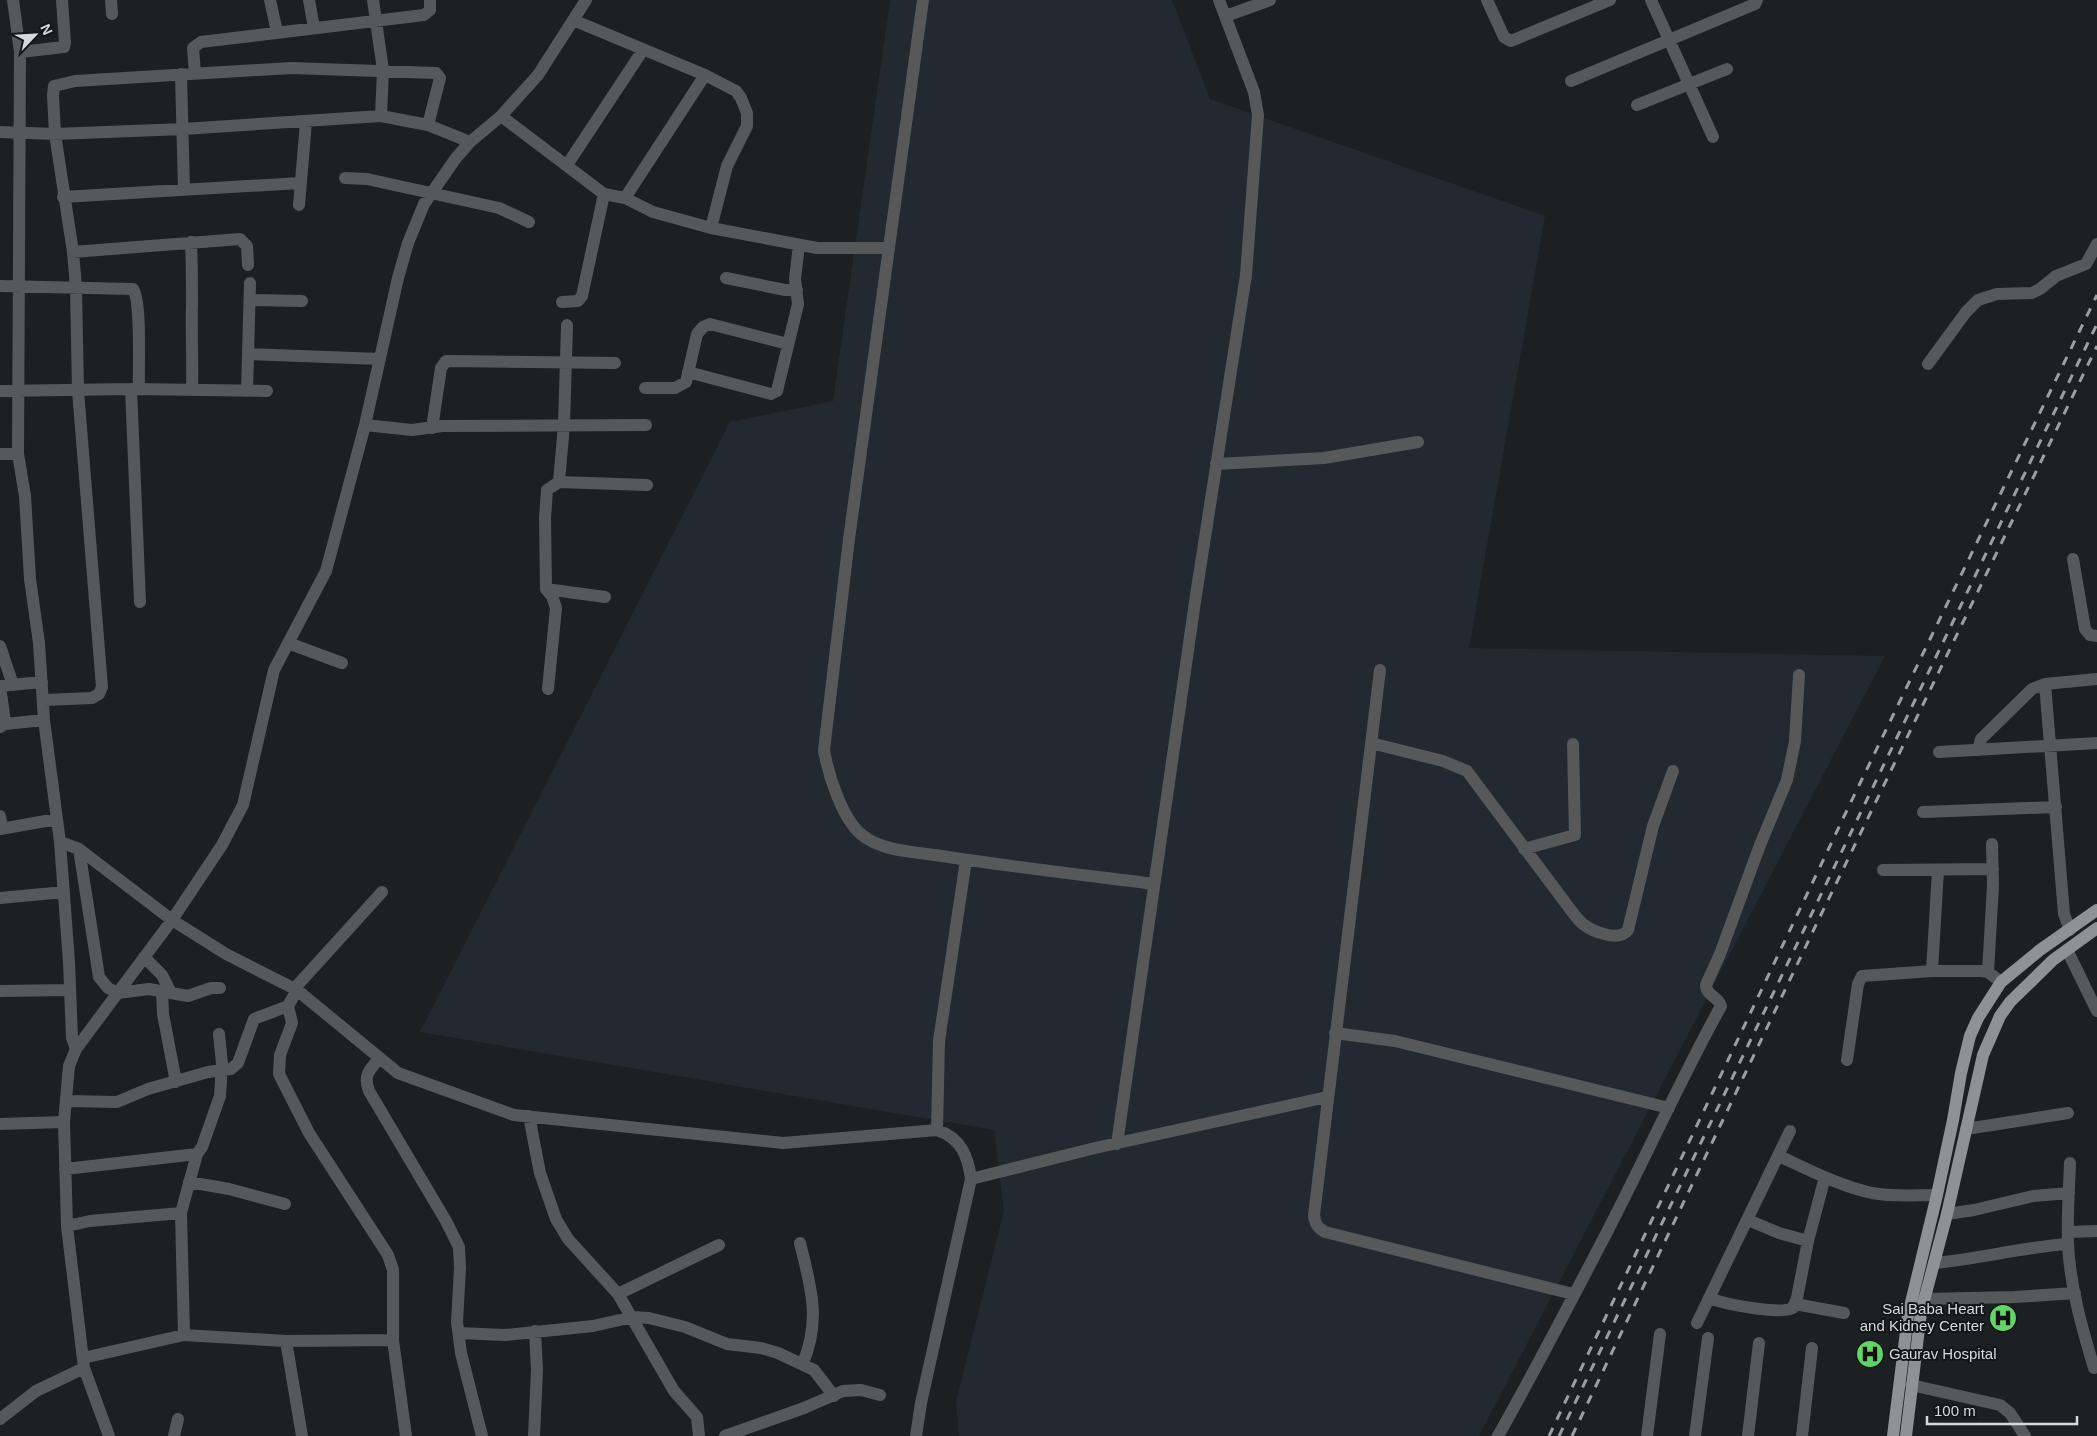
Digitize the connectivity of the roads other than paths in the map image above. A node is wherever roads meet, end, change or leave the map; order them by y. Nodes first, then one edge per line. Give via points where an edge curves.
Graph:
1 (14, 0) edge
2 (62, 0) edge
3 (111, 0) edge
4 (270, 0) edge
5 (309, 0) edge
6 (373, 0) edge
7 (430, 0) edge
8 (586, 0) edge
9 (923, 0) edge
10 (1220, 0) edge
11 (1270, 0) edge
12 (1487, 0) edge
13 (1610, 0) edge
14 (1650, 0) edge
15 (1757, 0) edge
16 (112, 14) dead end
17 (1226, 16) junction
18 (376, 20) junction
19 (573, 20) junction
20 (314, 28) junction
21 (277, 32) junction
22 (1668, 39) junction
23 (644, 50) junction
24 (20, 52) junction
25 (1728, 69) dead end
26 (383, 70) junction
27 (195, 73) junction
28 (182, 74) junction
29 (705, 75) junction
30 (1571, 81) dead end
31 (1689, 84) junction
32 (1638, 105) dead end
33 (381, 116) junction
34 (501, 116) junction
35 (306, 122) junction
36 (428, 125) junction
37 (183, 129) junction
38 (0, 132) edge
39 (18, 132) junction
40 (55, 134) junction
41 (1713, 137) dead end
42 (470, 142) junction
43 (567, 165) junction
44 (345, 178) dead end
45 (300, 183) junction
46 (184, 190) junction
47 (431, 193) junction
48 (604, 194) junction
49 (63, 197) junction
50 (626, 198) junction
51 (299, 205) dead end
52 (529, 222) dead end
53 (711, 228) junction
54 (191, 242) junction
55 (2097, 244) edge
56 (799, 245) junction
57 (888, 248) junction
58 (73, 252) junction
59 (248, 265) dead end
60 (726, 278) dead end
61 (250, 283) dead end
62 (0, 286) edge
63 (18, 286) junction
64 (76, 287) junction
65 (797, 290) junction
66 (250, 300) junction
67 (302, 301) dead end
68 (562, 302) dead end
69 (567, 325) dead end
70 (788, 344) junction
71 (249, 354) junction
72 (380, 358) junction
73 (565, 362) junction
74 (615, 363) dead end
75 (1928, 364) dead end
76 (688, 372) junction
77 (645, 388) dead end
78 (135, 389) junction
79 (192, 390) junction
80 (0, 391) edge
81 (17, 391) junction
82 (78, 391) junction
83 (247, 391) junction
84 (267, 391) dead end
85 (564, 424) junction
86 (366, 425) junction
87 (646, 425) dead end
88 (432, 428) junction
89 (1418, 442) dead end
90 (0, 454) edge
91 (18, 454) junction
92 (1216, 464) junction
93 (559, 482) junction
94 (647, 485) dead end
95 (2073, 559) dead end
96 (546, 589) junction
97 (605, 597) dead end
98 (140, 602) dead end
99 (2097, 636) edge
100 (288, 643) junction
101 (0, 646) edge
102 (342, 663) dead end
103 (1380, 670) dead end
104 (1799, 674) dead end
105 (2097, 679) edge
106 (42, 682) junction
107 (2045, 684) junction
108 (4, 686) edge
109 (548, 689) dead end
110 (44, 700) junction
111 (44, 720) junction
112 (2, 726) edge
113 (1371, 743) junction
114 (2097, 743) edge
115 (1572, 744) dead end
116 (2051, 747) junction
117 (1978, 750) junction
118 (1939, 752) dead end
119 (1673, 771) dead end
120 (2056, 807) junction
121 (1923, 812) dead end
122 (0, 816) edge
123 (57, 819) junction
124 (1, 829) edge
125 (60, 842) junction
126 (1992, 844) dead end
127 (79, 849) junction
128 (1524, 849) junction
129 (966, 860) junction
130 (1993, 869) junction
131 (1883, 870) dead end
132 (1938, 870) junction
133 (1154, 884) junction
134 (64, 892) junction
135 (382, 892) dead end
136 (0, 898) edge
137 (2097, 910) edge
138 (172, 920) junction
139 (2097, 928) edge
140 (2070, 930) junction
141 (2067, 950) junction
142 (144, 957) junction
143 (1932, 971) junction
144 (1988, 972) junction
145 (2001, 982) junction
146 (220, 988) dead end
147 (70, 990) junction
148 (0, 991) edge
149 (297, 991) junction
150 (167, 992) junction
151 (118, 993) junction
152 (288, 1006) junction
153 (2097, 1011) edge
154 (1336, 1033) junction
155 (219, 1034) dead end
156 (76, 1049) junction
157 (378, 1057) junction
158 (1847, 1060) dead end
159 (221, 1069) junction
160 (176, 1082) junction
161 (1327, 1097) junction
162 (66, 1101) junction
163 (1669, 1108) junction
164 (2068, 1113) dead end
165 (529, 1116) junction
166 (64, 1122) junction
167 (0, 1124) edge
168 (1966, 1129) junction
169 (938, 1130) junction
170 (1790, 1131) dead end
171 (1117, 1144) junction
172 (197, 1154) junction
173 (1779, 1156) junction
174 (2070, 1164) dead end
175 (65, 1169) junction
176 (1825, 1177) junction
177 (971, 1180) junction
178 (189, 1182) junction
179 (2069, 1193) junction
180 (1937, 1195) junction
181 (285, 1204) dead end
182 (181, 1213) junction
183 (1947, 1214) junction
184 (1748, 1220) junction
185 (67, 1226) junction
186 (2097, 1231) edge
187 (2069, 1238) junction
188 (1808, 1241) junction
189 (800, 1243) dead end
190 (720, 1245) dead end
191 (1934, 1263) junction
192 (2075, 1293) junction
193 (618, 1294) junction
194 (1573, 1294) junction
195 (1709, 1298) junction
196 (1924, 1299) junction
197 (1795, 1304) junction
198 (1844, 1313) dead end
199 (633, 1317) junction
200 (1696, 1324) dead end
201 (535, 1331) junction
202 (459, 1333) junction
203 (1660, 1334) dead end
204 (184, 1335) junction
205 (1708, 1338) dead end
206 (393, 1340) junction
207 (286, 1341) junction
208 (1759, 1343) dead end
209 (1812, 1348) dead end
210 (84, 1363) junction
211 (803, 1363) junction
212 (2094, 1368) dead end
213 (1911, 1384) junction
214 (880, 1395) dead end
215 (834, 1396) junction
216 (0, 1418) edge
217 (178, 1419) dead end
218 (109, 1436) edge
219 (174, 1436) edge
220 (302, 1436) edge
221 (406, 1436) edge
222 (482, 1436) edge
223 (534, 1436) edge
224 (699, 1436) edge
225 (724, 1436) edge
226 (916, 1436) edge
227 (1498, 1436) edge
228 (1647, 1436) edge
229 (1695, 1436) edge
230 (1748, 1436) edge
231 (1802, 1436) edge
232 (1893, 1436) edge
233 (1906, 1436) edge
234 (2028, 1436) edge

1 - 24 street
2 - 24 street via 64,47
3 - 16 street
4 - 21 street
5 - 20 street
6 - 18 street
7 - 18 street via 430,10 424,15
8 - 19 street
9 - 57 street
10 - 17 street
11 - 17 street
12 - 13 street via 1504,37 1511,41
14 - 22 street
15 - 22 street via 1755,4
17 - 92 street via 1254,92 1258,115 1246,275
18 - 20 street
18 - 26 street
19 - 23 street
19 - 34 street via 538,75
20 - 21 street
21 - 27 street via 195,44
22 - 30 street
22 - 31 street
23 - 29 street
23 - 43 street
24 - 39 street
25 - 31 street
26 - 27 street via 291,68
26 - 33 street
26 - 36 street via 438,74 440,78
27 - 28 street
28 - 37 street
28 - 40 street via 57,84 53,95
29 - 50 street
29 - 53 street via 736,91 748,119 746,131 726,166
31 - 32 street
31 - 41 street
33 - 35 street
33 - 36 street
34 - 42 street
34 - 43 street
35 - 37 street
35 - 45 street
36 - 42 street
37 - 40 street
37 - 46 street
38 - 39 street
39 - 40 street
39 - 63 street
40 - 49 street
42 - 47 street
43 - 48 street
44 - 47 street via 368,179
45 - 46 street
45 - 51 street
46 - 49 street
47 - 52 street via 499,208
47 - 72 street via 408,242
48 - 50 street
48 - 68 street via 582,296 578,301
49 - 58 street
50 - 53 street via 653,212
53 - 56 street
54 - 58 street
54 - 59 street via 240,239 247,246
54 - 79 street
55 - 75 street via 2086,264 2056,276 2032,293 1997,294 1978,300
56 - 57 street
56 - 65 street
57 - 129 street via 824,750 834,786 849,818 861,834 888,848
58 - 64 street
60 - 65 street
61 - 66 street
62 - 63 street
63 - 64 street
63 - 81 street
64 - 78 street via 129,288 136,293
64 - 82 street
65 - 70 street via 798,304
66 - 67 street
66 - 71 street
69 - 73 street
70 - 76 street via 710,324 697,334
70 - 76 street via 778,389 771,394
71 - 72 street
71 - 83 street
72 - 86 street
73 - 74 street
73 - 85 street
73 - 88 street via 446,361 441,368
76 - 77 street via 682,386
78 - 79 street
78 - 82 street
78 - 98 street
79 - 83 street
80 - 81 street
81 - 82 street
81 - 91 street
82 - 110 street via 102,688 92,698
83 - 84 street
85 - 87 street
85 - 88 street
85 - 93 street
86 - 88 street via 412,430
86 - 100 street via 326,571
89 - 92 street via 1324,458
90 - 91 street
91 - 106 street via 25,496 30,579
92 - 133 street
93 - 94 street
93 - 96 street via 548,490
95 - 99 street via 2085,629 2090,636
96 - 97 street
96 - 109 street via 556,608
100 - 102 street
100 - 138 street via 274,670 243,806 222,845
101 - 108 street
103 - 113 street
104 - 163 street via 1796,731 1788,780 1706,985 1709,994 1721,1006
105 - 107 street
106 - 108 street
106 - 110 street
107 - 116 street
107 - 117 street via 2032,689 1981,739
108 - 112 street
110 - 111 street
111 - 112 street
111 - 123 street
113 - 128 street via 1442,761 1467,771
113 - 154 street
114 - 116 street
115 - 128 street via 1575,835
116 - 117 street
116 - 120 street
117 - 118 street
119 - 128 street via 1653,826 1626,933 1605,934 1583,924
120 - 121 street
120 - 140 street via 2064,914
122 - 124 street
123 - 124 street
123 - 125 street
125 - 127 street
125 - 134 street
126 - 130 street
127 - 138 street
127 - 151 street via 100,977 108,988
129 - 133 street
129 - 169 street via 939,1041
130 - 132 street
130 - 144 street
131 - 132 street
132 - 143 street
133 - 171 street
134 - 136 street
134 - 147 street
135 - 149 street
137 - 140 main road
138 - 142 street
138 - 149 street via 226,954
139 - 141 main road
140 - 145 main road
141 - 153 street
141 - 168 main road via 2030,981 2000,1016 1983,1056
142 - 150 street via 162,975
142 - 151 street
143 - 144 street
143 - 158 street via 1866,975 1859,979
144 - 145 street
145 - 180 main road via 1978,1018 1964,1055
146 - 150 street via 188,996
147 - 148 street
147 - 156 street via 72,1038
149 - 152 street
149 - 157 street
150 - 151 street via 149,988
150 - 160 street via 163,1014
151 - 156 street
152 - 159 street via 254,1019 238,1063 231,1069
152 - 206 street via 292,1023 280,1055 279,1074 309,1133 388,1255 393,1270
154 - 161 street
154 - 163 street via 1395,1041
155 - 159 street
156 - 162 street via 69,1066
157 - 165 street via 405,1077 514,1115
157 - 202 street via 366,1076 369,1091 459,1247
159 - 160 street
159 - 172 street via 220,1096
160 - 162 street via 148,1089 118,1102
161 - 171 street
161 - 194 street via 1314,1215 1319,1228
162 - 166 street
163 - 194 street
164 - 168 street
165 - 169 street via 782,1143
165 - 193 street via 540,1172 556,1219 568,1239
166 - 167 street
166 - 175 street
168 - 183 main road
169 - 177 street via 956,1140 966,1153
170 - 173 street
171 - 177 street
172 - 175 street
172 - 178 street
173 - 176 street
173 - 184 street
174 - 179 street
175 - 185 street
176 - 180 street via 1870,1192
176 - 188 street
177 - 226 street
178 - 181 street
178 - 182 street
179 - 183 street via 2033,1196
179 - 187 street
180 - 232 main road via 1908,1315
182 - 185 street
182 - 204 street
183 - 191 main road
184 - 188 street
184 - 195 street
185 - 210 street
186 - 187 street
187 - 191 street via 1970,1260
187 - 192 street
188 - 197 street
189 - 211 street via 814,1306 812,1339
190 - 193 street
191 - 196 main road
192 - 196 street
192 - 212 street
193 - 199 street
194 - 227 street
195 - 197 street via 1730,1305 1782,1310 1789,1310
195 - 200 street
196 - 213 main road
197 - 198 street
199 - 201 street via 593,1326
199 - 211 street via 664,1321 727,1344 761,1348
199 - 224 street via 674,1391 697,1417
201 - 202 street via 505,1335
201 - 223 street
202 - 222 street
203 - 228 street
204 - 207 street
204 - 210 street
205 - 229 street
206 - 207 street
206 - 221 street
207 - 220 street
208 - 230 street
209 - 231 street
210 - 216 street via 36,1391
210 - 218 street
211 - 215 street via 822,1378
213 - 233 main road
213 - 234 street via 2000,1405
214 - 215 street via 852,1390
215 - 225 street
217 - 219 street

